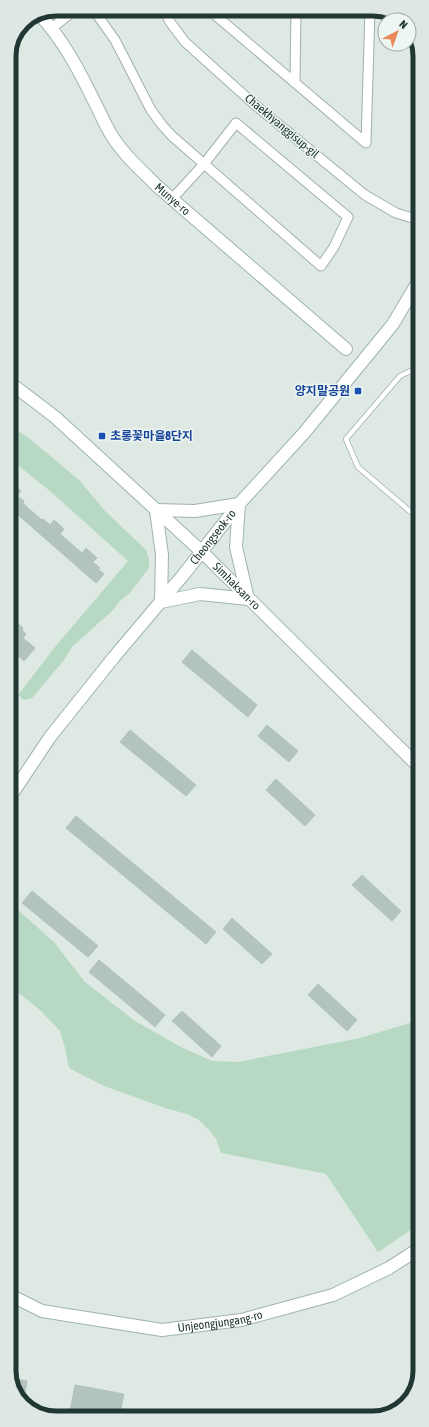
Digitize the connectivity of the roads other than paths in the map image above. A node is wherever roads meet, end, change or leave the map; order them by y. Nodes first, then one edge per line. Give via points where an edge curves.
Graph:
1 (67, 16) edge
2 (98, 16) edge
3 (167, 16) edge
4 (216, 16) edge
5 (296, 16) edge
6 (370, 16) edge
7 (43, 19) edge
8 (52, 28) junction
9 (295, 83) junction
10 (204, 164) junction
11 (172, 199) junction
12 (413, 218) edge
13 (413, 290) edge
14 (346, 349) dead end
15 (413, 370) edge
16 (16, 387) edge
17 (239, 504) junction
18 (156, 510) junction
19 (413, 514) edge
20 (201, 551) junction
21 (248, 599) junction
22 (161, 602) junction
23 (413, 761) edge
24 (16, 788) edge
25 (413, 1253) edge
26 (16, 1298) edge

1 - 8 street
2 - 10 street via 115,40 151,110 172,136
3 - 12 street, Chaekhyanggisup-gil via 185,42 255,105 365,195 396,213
4 - 9 street
5 - 9 street
6 - 9 street via 366,144
7 - 8 street, Munye-ro
8 - 11 street, Munye-ro via 76,65 120,149
10 - 10 street via 236,123 348,217 334,247 321,266
10 - 11 street
11 - 14 street, Munye-ro
13 - 17 street, Cheongseok-ro via 393,324 304,433
15 - 19 lane via 400,376 346,439 358,467
16 - 18 street, Simhaksan-ro via 55,417
17 - 18 street via 195,511
17 - 20 street, Cheongseok-ro
17 - 21 street via 236,547
18 - 20 street, Simhaksan-ro
18 - 22 street via 162,555
20 - 21 street, Simhaksan-ro
20 - 22 street, Cheongseok-ro
21 - 22 street via 200,594
21 - 23 street, Simhaksan-ro
22 - 24 street, Cheongseok-ro via 50,736
25 - 26 street, Unjeongjungang-ro via 389,1268 333,1295 241,1320 162,1330 42,1311

